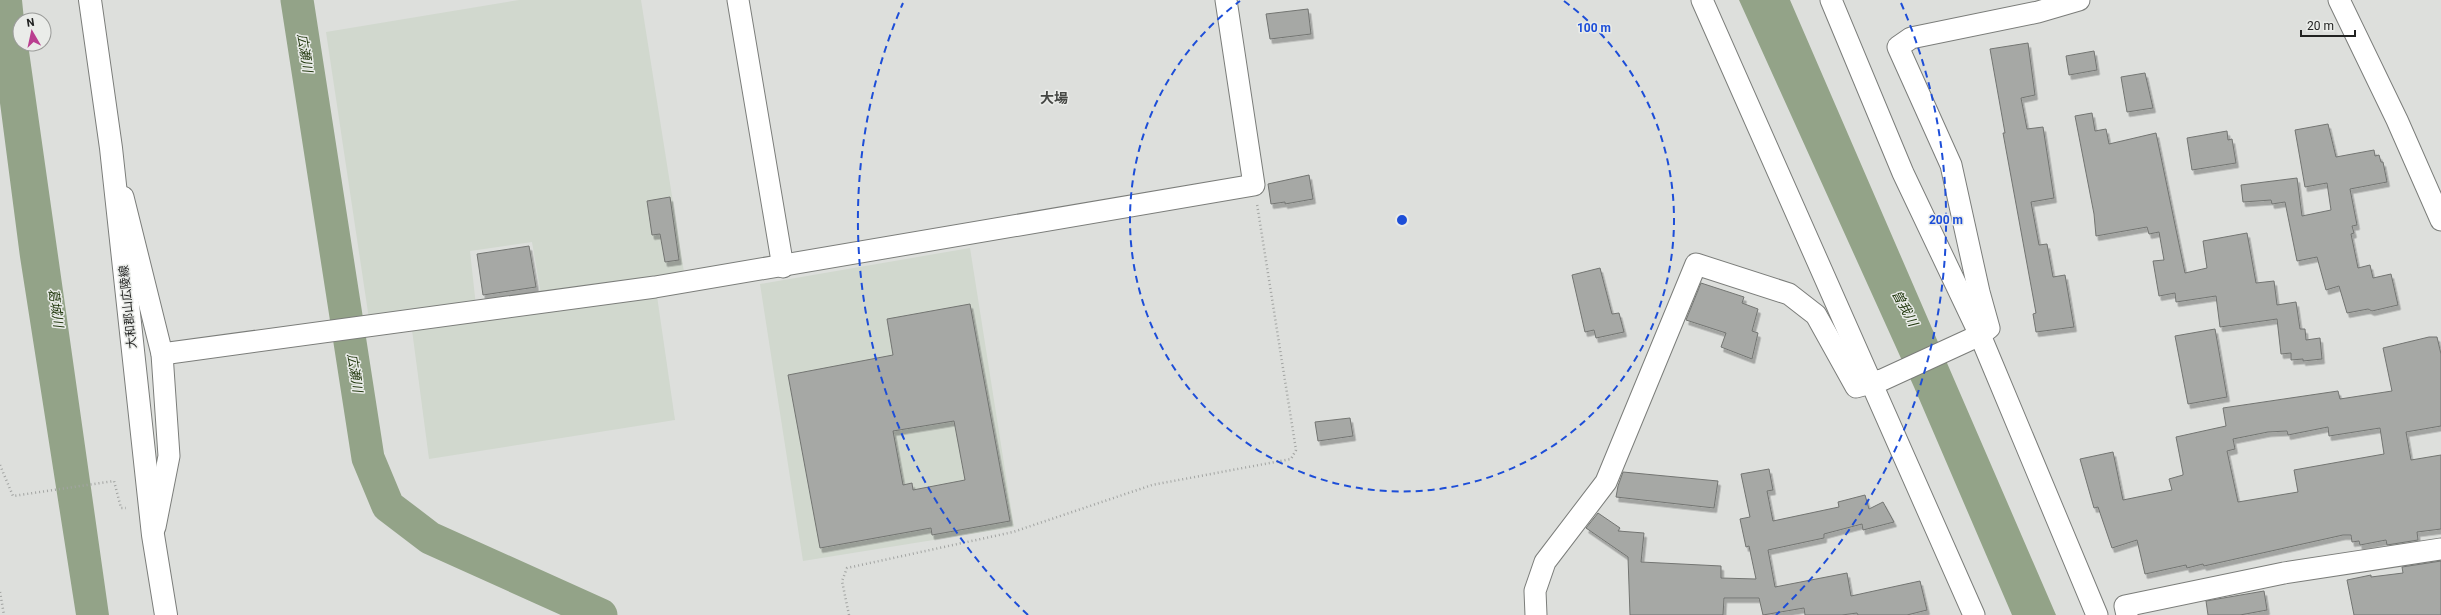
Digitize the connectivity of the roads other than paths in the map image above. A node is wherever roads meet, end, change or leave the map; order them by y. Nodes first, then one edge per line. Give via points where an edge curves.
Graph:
1 (90, 0) edge
2 (738, 0) edge
3 (1226, 0) edge
4 (1702, 0) edge
5 (1830, 0) edge
6 (2079, 0) edge
7 (2339, 0) edge
8 (111, 148) junction
9 (2441, 220) edge
10 (783, 267) junction
11 (1976, 337) junction
12 (162, 354) junction
13 (1877, 382) junction
14 (153, 535) junction
15 (2441, 549) edge
16 (166, 615) edge
17 (1536, 615) edge
18 (1974, 615) edge
19 (2097, 615) edge
20 (2127, 615) edge

1 - 8 main road, 大和郡山広陵線
2 - 10 street
3 - 10 street via 1254,185
4 - 13 street
5 - 11 street via 1903,174
6 - 11 street via 2038,12 1911,38 1898,47 1951,165 1989,328
7 - 9 street via 2397,120
8 - 12 street
8 - 14 main road, 大和郡山広陵線
10 - 12 street via 562,300
11 - 13 street
11 - 19 street
12 - 14 street via 169,456
13 - 17 street via 1856,387 1816,315 1789,294 1696,264 1606,482 1545,562 1535,591
13 - 18 street
14 - 16 main road, 大和郡山広陵線
15 - 20 street via 2284,573 2126,606

